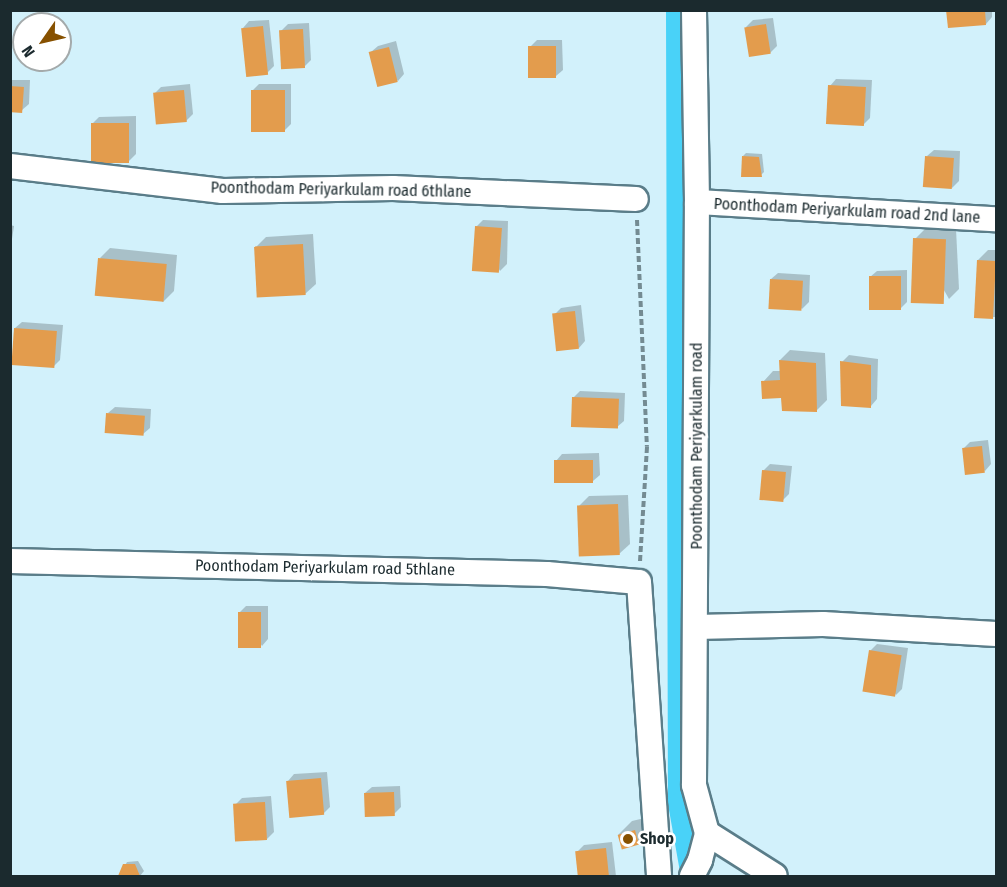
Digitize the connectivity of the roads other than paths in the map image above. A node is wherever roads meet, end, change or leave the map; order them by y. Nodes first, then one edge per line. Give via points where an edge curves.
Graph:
1 (694, 10) edge
2 (10, 166) edge
3 (636, 199) road end
4 (697, 202) junction
5 (996, 219) edge
6 (10, 561) edge
7 (696, 627) junction
8 (996, 634) edge
9 (706, 832) junction
10 (696, 868) edge
11 (659, 876) edge
12 (775, 876) edge

1 - 4 street, Poonthodam Periyarkulam road
2 - 3 street, Poonthodam Periyarkulam road 6thlane via 223,191 393,188
4 - 5 street, Poonthodam Periyarkulam road 2nd lane
4 - 7 street, Poonthodam Periyarkulam road
6 - 11 street, Poonthodam Periyarkulam road 5thlane via 546,574 639,582
7 - 8 street via 823,624
7 - 9 street, Poonthodam Periyarkulam road via 694,785
9 - 10 street, Poonthodam Periyarkulam road
9 - 12 street

